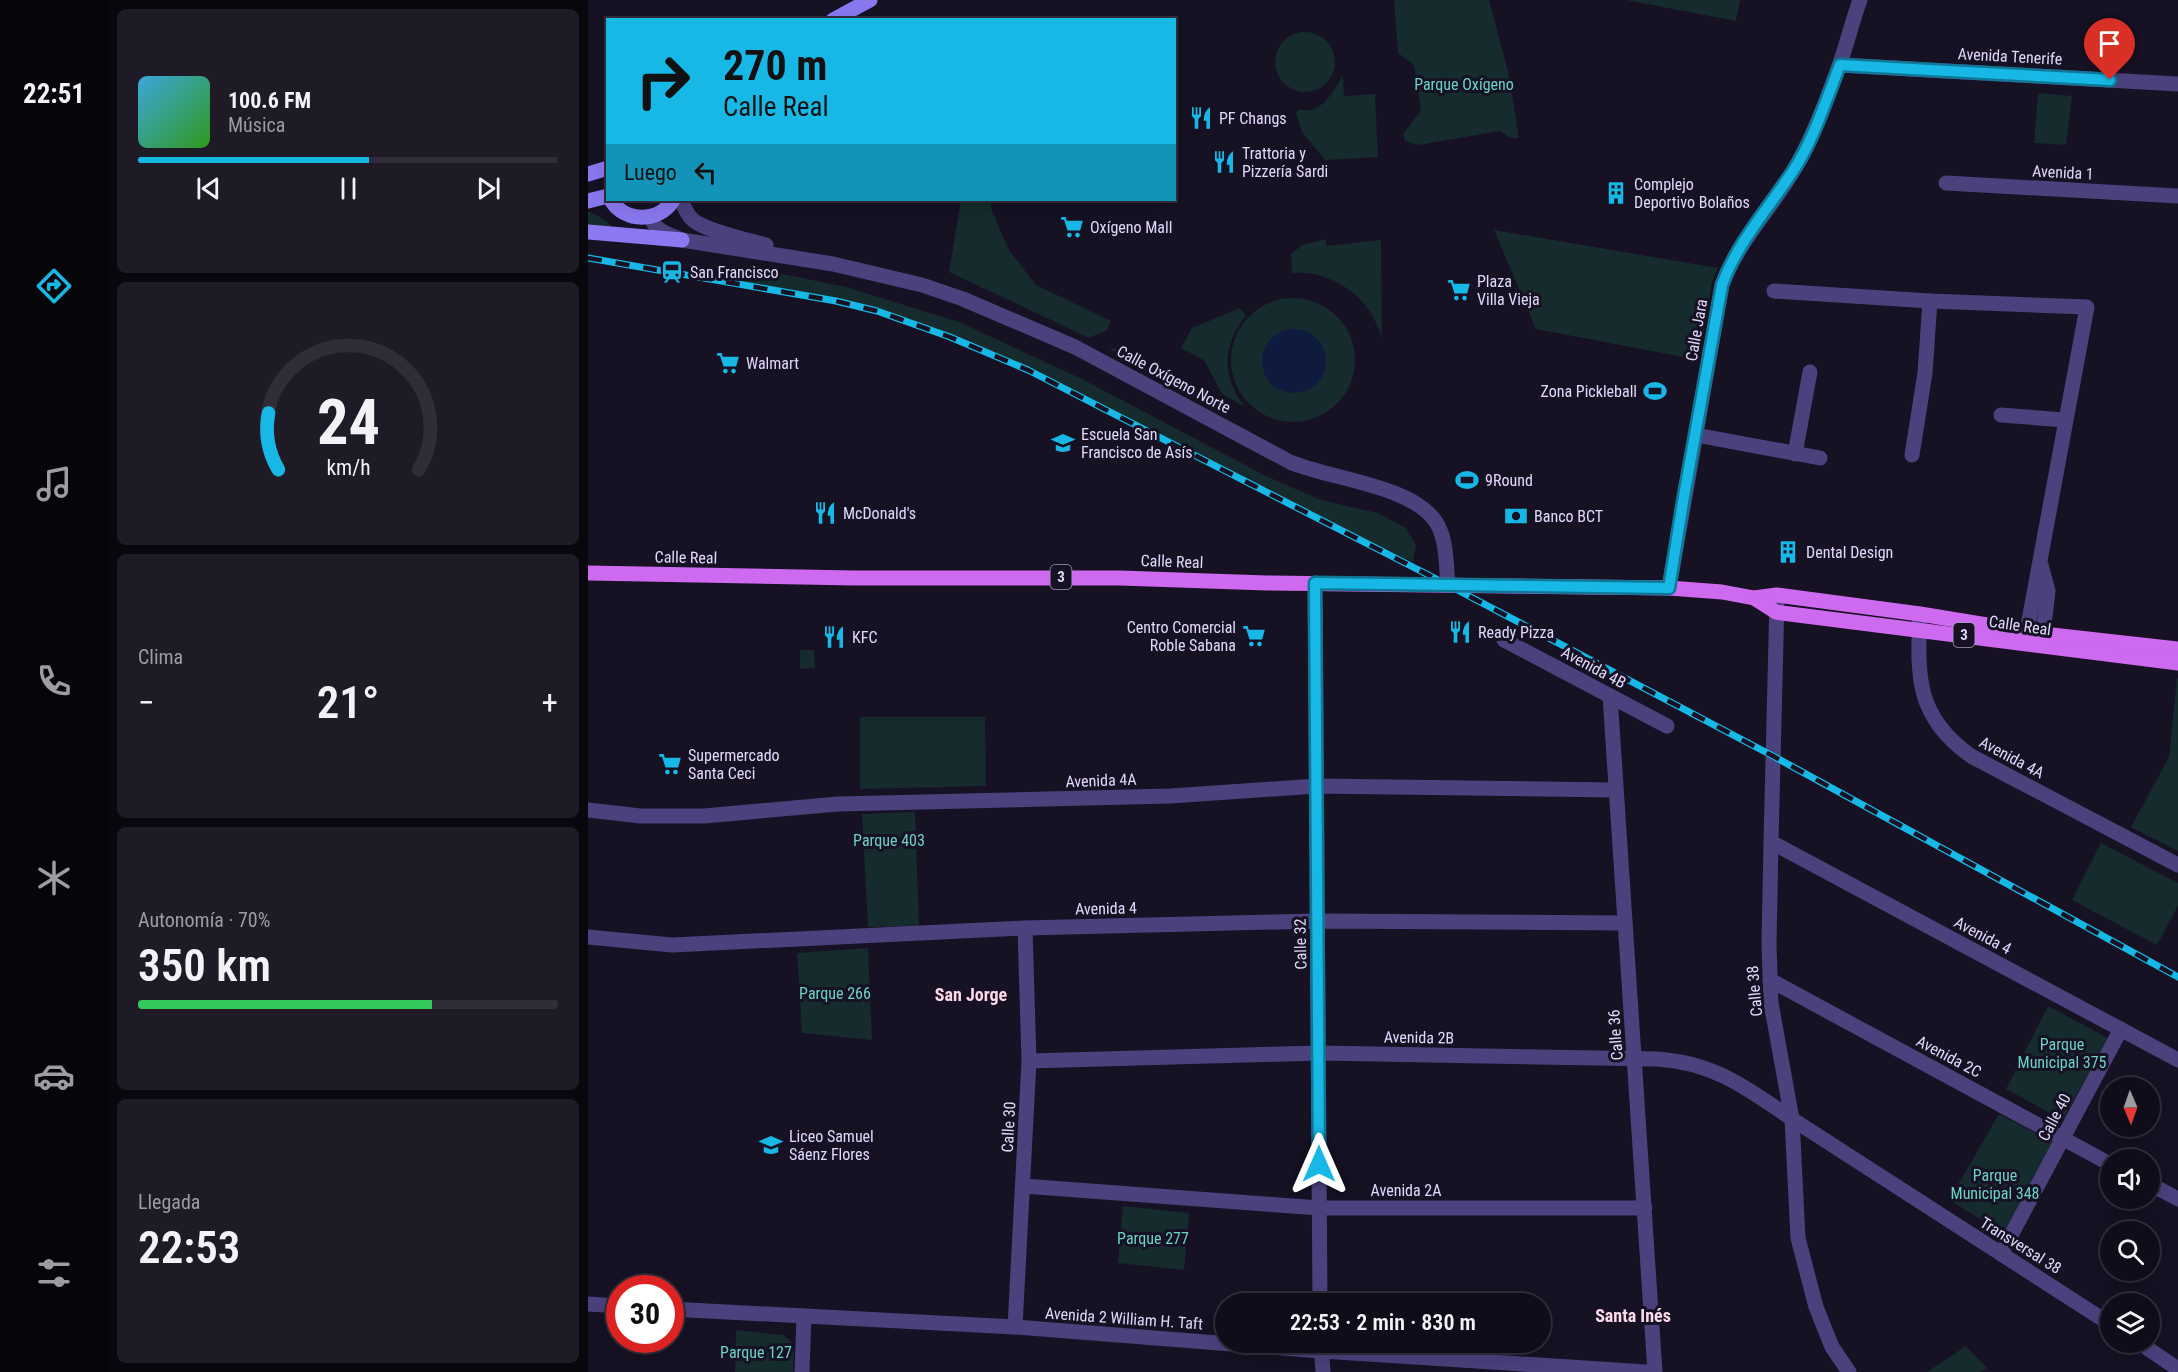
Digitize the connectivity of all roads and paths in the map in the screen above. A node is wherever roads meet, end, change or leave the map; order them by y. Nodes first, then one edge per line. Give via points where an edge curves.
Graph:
1 (870, 0) edge
2 (1860, 0) edge
3 (837, 18) edge
4 (1840, 65) junction
5 (2178, 84) edge
6 (606, 169) edge
7 (588, 174) edge
8 (1946, 183) dead end
9 (606, 196) edge
10 (2178, 196) edge
11 (588, 201) edge
12 (612, 201) edge
13 (672, 201) edge
14 (681, 201) edge
15 (651, 217) junction
16 (588, 232) edge
17 (682, 240) junction
18 (827, 262) junction
19 (1774, 291) dead end
20 (1930, 301) junction
21 (1810, 372) dead end
22 (2001, 415) dead end
23 (2065, 420) junction
24 (1696, 435) junction
25 (1795, 454) junction
26 (1912, 455) dead end
27 (1820, 458) dead end
28 (2039, 560) junction
29 (588, 573) edge
30 (1315, 583) junction
31 (1448, 585) junction
32 (1669, 588) junction
33 (1777, 595) junction
34 (1754, 598) junction
35 (1776, 612) junction
36 (1920, 621) junction
37 (2027, 631) junction
38 (2043, 633) junction
39 (1504, 640) dead end
40 (2178, 649) edge
41 (2178, 663) edge
42 (1610, 696) junction
43 (1667, 726) dead end
44 (1317, 786) junction
45 (1616, 790) junction
46 (588, 810) edge
47 (1771, 842) junction
48 (2178, 865) edge
49 (1317, 921) junction
50 (1625, 923) junction
51 (1024, 928) junction
52 (588, 937) edge
53 (1770, 980) junction
54 (2121, 1029) junction
55 (1320, 1053) junction
56 (1635, 1060) junction
57 (2178, 1060) edge
58 (1029, 1061) junction
59 (1792, 1119) junction
60 (2063, 1138) junction
61 (2100, 1158) edge
62 (1023, 1186) junction
63 (2160, 1190) edge
64 (2178, 1200) edge
65 (1319, 1208) junction
66 (1645, 1208) junction
67 (2001, 1254) junction
68 (1320, 1293) edge
69 (588, 1304) edge
70 (606, 1305) edge
71 (684, 1310) edge
72 (804, 1316) junction
73 (2100, 1318) edge
74 (1015, 1327) junction
75 (1215, 1340) edge
76 (1321, 1353) edge
77 (1399, 1353) edge
78 (2156, 1353) edge
79 (2178, 1368) edge
80 (802, 1372) edge
81 (1323, 1372) edge
82 (1646, 1372) edge
83 (1655, 1372) edge
84 (1850, 1372) edge

1 - 3 main road
2 - 4 street, Calle Jara
4 - 5 street, Avenida Tenerife
4 - 24 street, Calle Jara via 1794,170 1728,268
6 - 7 main road
8 - 10 street, Avenida 1
9 - 11 main road
12 - 15 main road via 631,216
13 - 15 main road
14 - 18 street, Calle Oxígeno Norte via 693,220 705,227
15 - 17 street, Calle Oxígeno Norte via 664,233
16 - 17 main road
17 - 18 street, Calle Oxígeno Norte
18 - 31 street, Calle Oxígeno Norte via 963,299 1075,346 1290,462 1406,498 1437,522
19 - 20 street
20 - 23 street via 2087,307
20 - 26 street via 1925,373
21 - 25 street
22 - 23 street
23 - 28 street
24 - 25 street
24 - 32 street, Calle Jara
25 - 27 street
28 - 37 street
28 - 38 street via 2048,591
29 - 30 main road, Calle Real / 3
30 - 31 main road, Calle Real / 3
30 - 44 street, Calle 32
31 - 32 main road, Calle Real / 3
32 - 34 main road, Calle Real / 3
33 - 34 main road, Calle Real / 3
33 - 35 street, Calle 38
33 - 36 main road, Calle Real / 3
34 - 35 main road, Calle Real / 3
35 - 36 main road, Calle Real / 3
35 - 47 street, Calle 38
36 - 37 main road, Calle Real / 3
36 - 41 main road, Calle Real / 3
36 - 48 street, Avenida 4A via 1918,658 1927,706 1954,744
37 - 38 main road, Calle Real / 3
38 - 40 main road, Calle Real / 3
39 - 42 street, Avenida 4B
42 - 43 street, Avenida 4B
42 - 45 street, Calle 36
44 - 45 street, Avenida 4A
44 - 46 street, Avenida 4A via 1171,796 838,804 704,816 640,816
44 - 49 street, Calle 32
45 - 50 street, Calle 36
47 - 53 street, Calle 38
47 - 54 street, Avenida 4
49 - 50 street, Avenida 4
49 - 51 street, Avenida 4
49 - 55 street, Calle 32
50 - 56 street, Calle 36
51 - 52 street, Avenida 4 via 672,945
51 - 58 street, Calle 30
53 - 59 street, Calle 38
53 - 60 street, Avenida 2C
54 - 57 street, Avenida 4
54 - 60 street, Calle 40
55 - 56 street, Avenida 2B
55 - 58 street, Avenida 2B
55 - 65 street, Calle 32
56 - 59 street, Avenida 2B via 1688,1062 1721,1074
56 - 66 street, Calle 36
58 - 62 street, Calle 30
59 - 67 street, Transversal 38
59 - 84 street, Calle 38 via 1798,1238 1816,1307 1832,1347
60 - 61 street, Avenida 2C
60 - 67 street, Calle 40
62 - 65 street, Avenida 2A
62 - 74 street, Calle 30
63 - 64 street
65 - 66 street, Avenida 2A
65 - 68 street, Calle 32
66 - 83 street, Calle 36
67 - 73 street, Transversal 38
69 - 70 street
71 - 72 street, Avenida 2 William H. Taft
72 - 74 street, Avenida 2 William H. Taft
72 - 80 street
74 - 75 street, Avenida 2 William H. Taft
76 - 81 street
77 - 82 street, Avenida 2 William H. Taft
78 - 79 street

